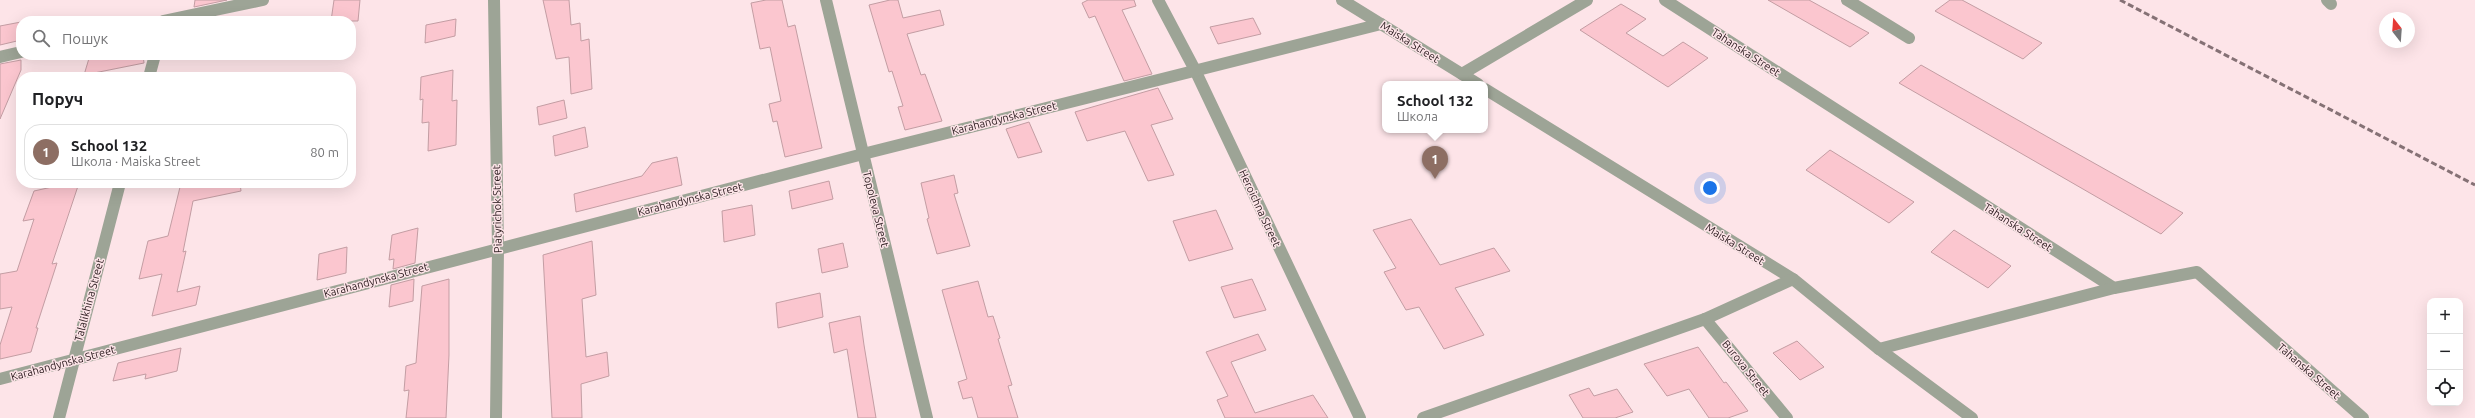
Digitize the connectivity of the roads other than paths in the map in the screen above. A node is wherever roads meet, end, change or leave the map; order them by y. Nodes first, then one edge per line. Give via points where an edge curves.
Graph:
1 (263, 0) edge
2 (494, 0) edge
3 (826, 0) edge
4 (1158, 0) edge
5 (1342, 0) edge
6 (1587, 0) edge
7 (1665, 0) edge
8 (1847, 0) edge
9 (188, 16) edge
10 (1381, 24) junction
11 (1909, 38) dead end
12 (16, 53) edge
13 (0, 57) edge
14 (154, 60) edge
15 (1195, 70) junction
16 (150, 72) edge
17 (1462, 74) junction
18 (1473, 81) edge
19 (1488, 90) edge
20 (863, 154) junction
21 (119, 188) edge
22 (498, 248) junction
23 (1793, 280) junction
24 (2114, 288) junction
25 (1705, 319) junction
26 (1879, 350) junction
27 (73, 360) junction
28 (0, 380) edge
29 (59, 418) edge
30 (496, 418) edge
31 (927, 418) edge
32 (1360, 418) edge
33 (1423, 418) edge
34 (1787, 418) edge
35 (1972, 418) edge
36 (2363, 418) edge

1 - 9 street
2 - 22 street, Piatyrichok Street
3 - 20 street, Topoleva Street
4 - 15 street, Heroichna Street
5 - 10 street, Maiska Street
6 - 17 street
7 - 24 street, Tahanska Street
8 - 11 street
10 - 15 street, Karahandynska Street
10 - 17 street, Maiska Street
12 - 13 street
14 - 16 street
15 - 20 street, Karahandynska Street
15 - 32 street, Heroichna Street
17 - 18 street, Maiska Street
19 - 23 street, Maiska Street
20 - 22 street, Karahandynska Street
20 - 31 street, Topoleva Street
21 - 27 street, Talalikhina Street
22 - 27 street, Karahandynska Street
22 - 30 street, Piatyrichok Street
23 - 25 street
23 - 26 street, Maiska Street
24 - 26 street
24 - 36 street, Tahanska Street via 2197,272
25 - 33 street
25 - 34 street, Burova Street
26 - 35 street, Maiska Street
27 - 28 street, Karahandynska Street
27 - 29 street, Talalikhina Street

